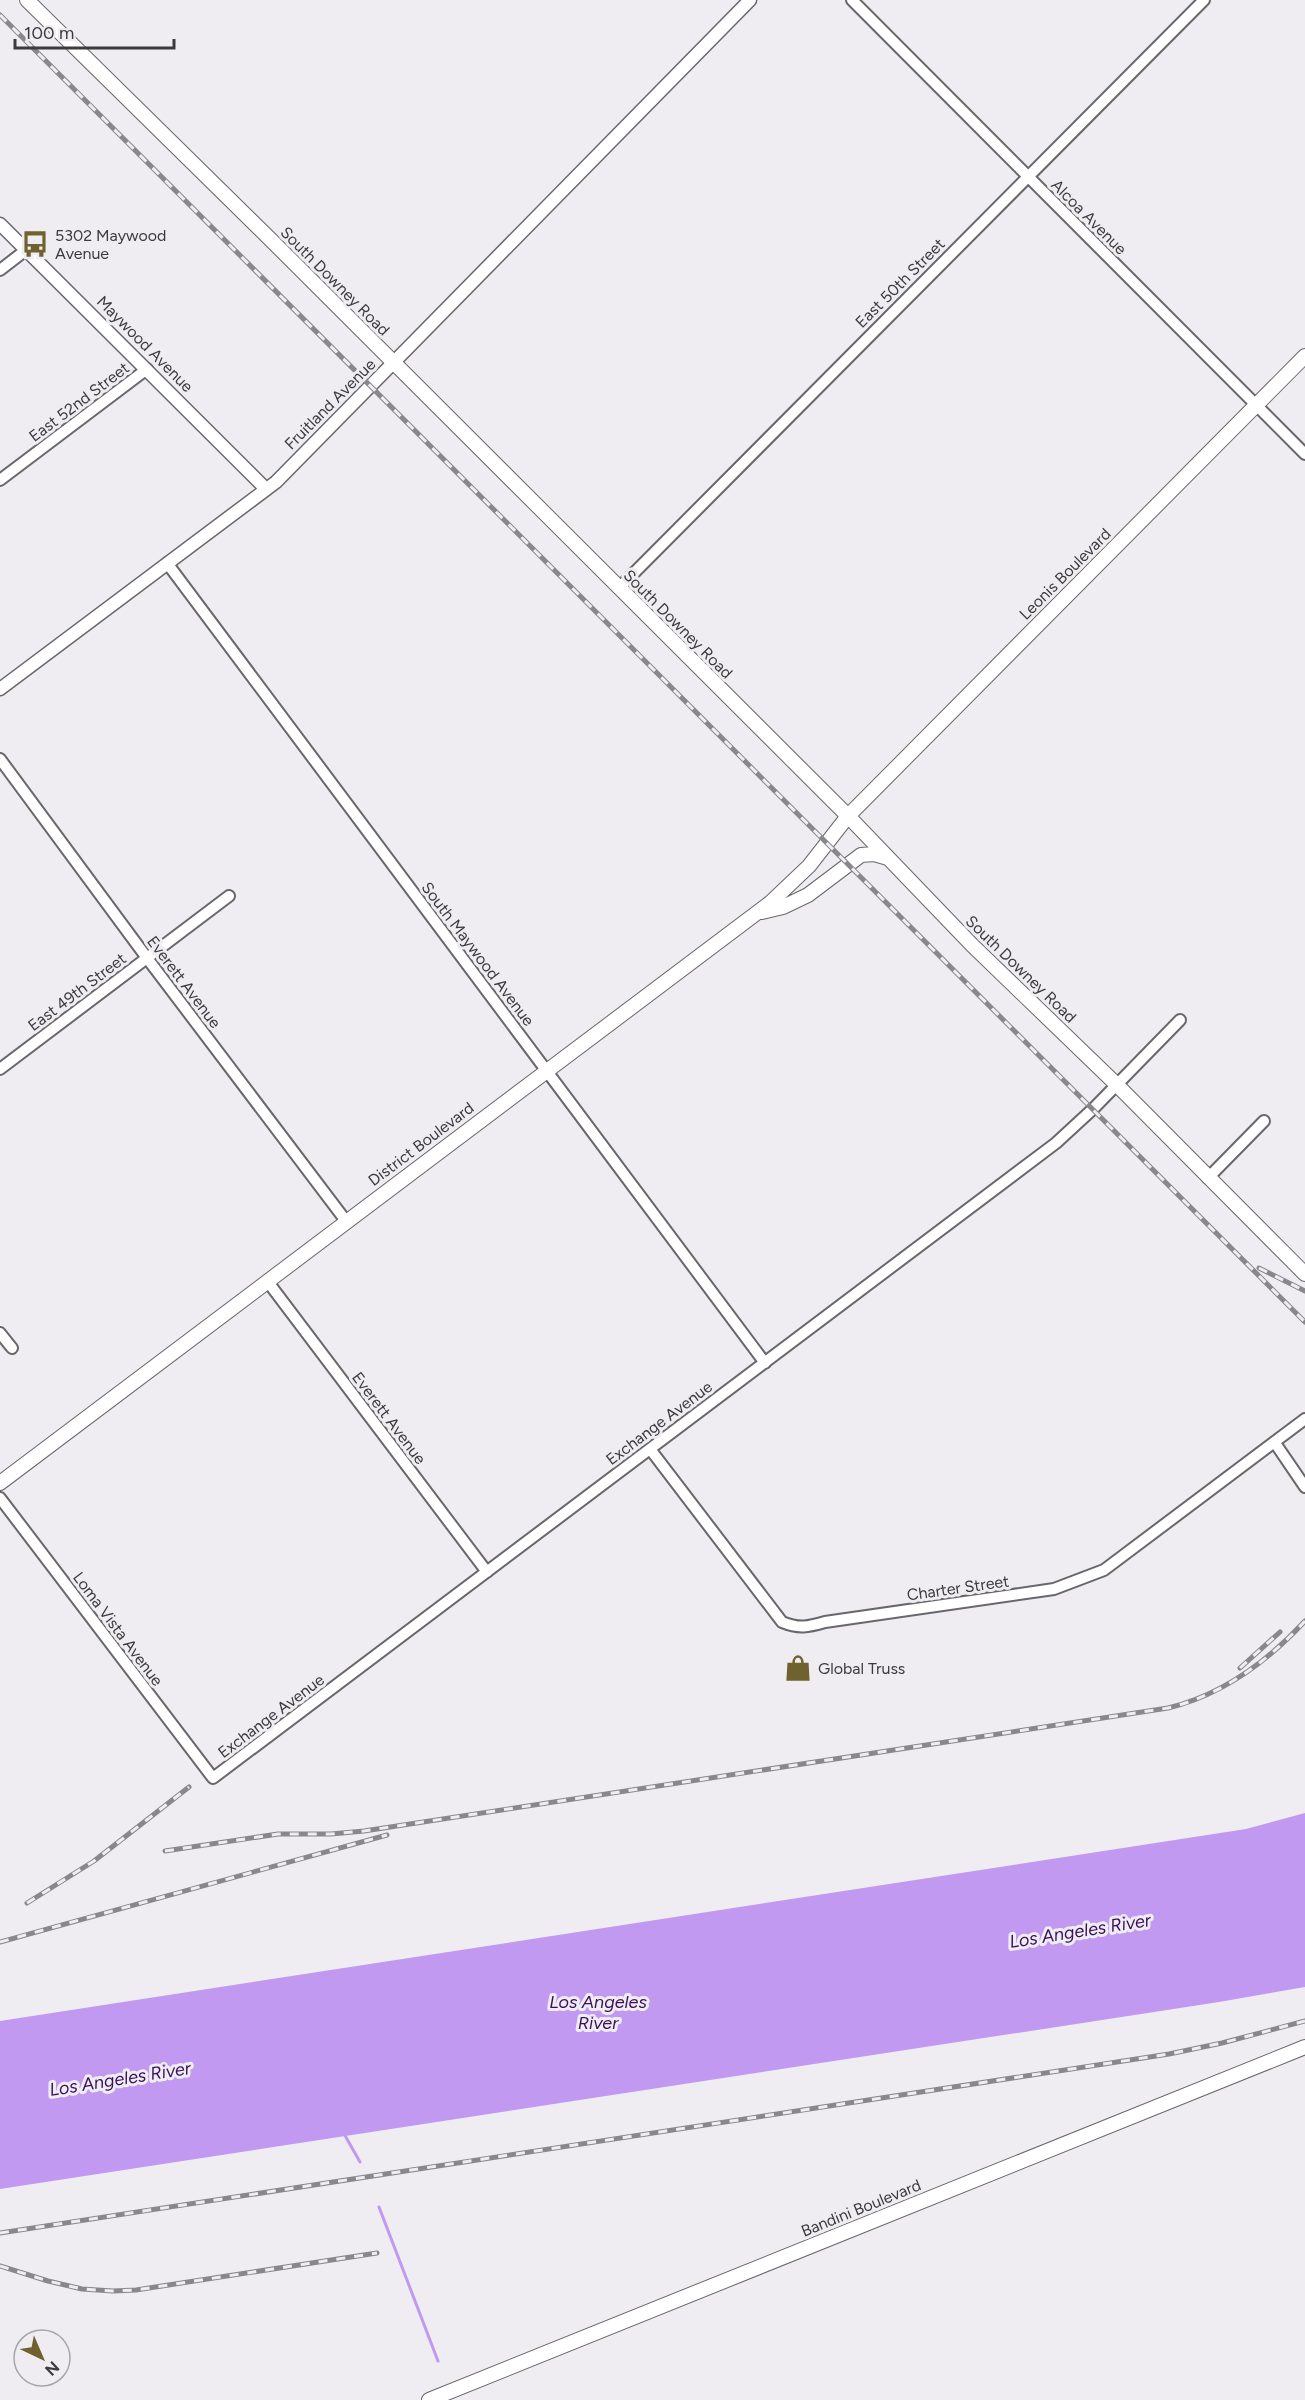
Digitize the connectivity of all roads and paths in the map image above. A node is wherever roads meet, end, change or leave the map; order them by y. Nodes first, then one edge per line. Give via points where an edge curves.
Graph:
1 (27, 0) edge
2 (750, 0) edge
3 (852, 0) edge
4 (1204, 0) edge
5 (1028, 176) junction
6 (0, 224) edge
7 (26, 250) junction
8 (0, 270) edge
9 (1305, 356) edge
10 (393, 363) junction
11 (147, 369) junction
12 (1256, 405) junction
13 (1305, 454) edge
14 (0, 480) edge
15 (266, 489) junction
16 (167, 563) junction
17 (619, 588) junction
18 (0, 689) edge
19 (0, 759) edge
20 (848, 816) junction
21 (889, 859) junction
22 (229, 896) dead end
23 (758, 913) junction
24 (147, 958) junction
25 (1180, 1020) dead end
26 (2, 1064) edge
27 (546, 1071) junction
28 (1116, 1084) junction
29 (1264, 1121) dead end
30 (1208, 1178) junction
31 (346, 1221) junction
32 (1305, 1274) edge
33 (268, 1282) junction
34 (0, 1333) edge
35 (12, 1348) dead end
36 (765, 1363) junction
37 (1305, 1419) edge
38 (1275, 1443) junction
39 (650, 1449) junction
40 (0, 1483) edge
41 (1305, 1487) edge
42 (0, 1498) edge
43 (487, 1572) junction
44 (213, 1778) joint
45 (1305, 2047) edge
46 (429, 2400) edge

1 - 10 main road, South Downey Road
2 - 10 street, Fruitland Avenue
3 - 5 street, Alcoa Avenue
4 - 5 street, East 50th Street
5 - 12 street, Alcoa Avenue
5 - 17 street, East 50th Street
6 - 7 street, Maywood Avenue
7 - 8 street
7 - 11 street, Maywood Avenue
9 - 12 main road, Leonis Boulevard
10 - 15 street, Fruitland Avenue
10 - 17 main road, South Downey Road
11 - 14 street, East 52nd Street
11 - 15 street, Maywood Avenue
12 - 13 street, Alcoa Avenue
12 - 20 main road, Leonis Boulevard
15 - 16 street, Fruitland Avenue
16 - 18 street, Fruitland Avenue
16 - 27 street, South Maywood Avenue
17 - 20 main road, South Downey Road
19 - 24 street, Everett Avenue
20 - 21 main road, South Downey Road
20 - 23 main road, District Boulevard via 809,866
21 - 23 main road via 861,855 808,895
21 - 28 main road, South Downey Road
22 - 24 street, East 49th Street
23 - 27 main road, District Boulevard
24 - 26 street, East 49th Street
24 - 31 street, Everett Avenue
25 - 28 street, Exchange Avenue
27 - 31 main road, District Boulevard
27 - 36 street, South Maywood Avenue
28 - 30 main road, South Downey Road
28 - 36 street, Exchange Avenue via 1056,1143
29 - 30 street
30 - 32 main road, South Downey Road
31 - 33 main road, District Boulevard
33 - 40 main road, District Boulevard
33 - 43 street, Everett Avenue
34 - 35 street
36 - 39 street, Exchange Avenue
37 - 38 street, Charter Street
38 - 39 street, Charter Street via 1104,1570 1054,1589 800,1628 782,1622
38 - 41 street
39 - 43 street, Exchange Avenue
42 - 44 street, Loma Vista Avenue
43 - 44 street, Exchange Avenue
45 - 46 main road, Bandini Boulevard

